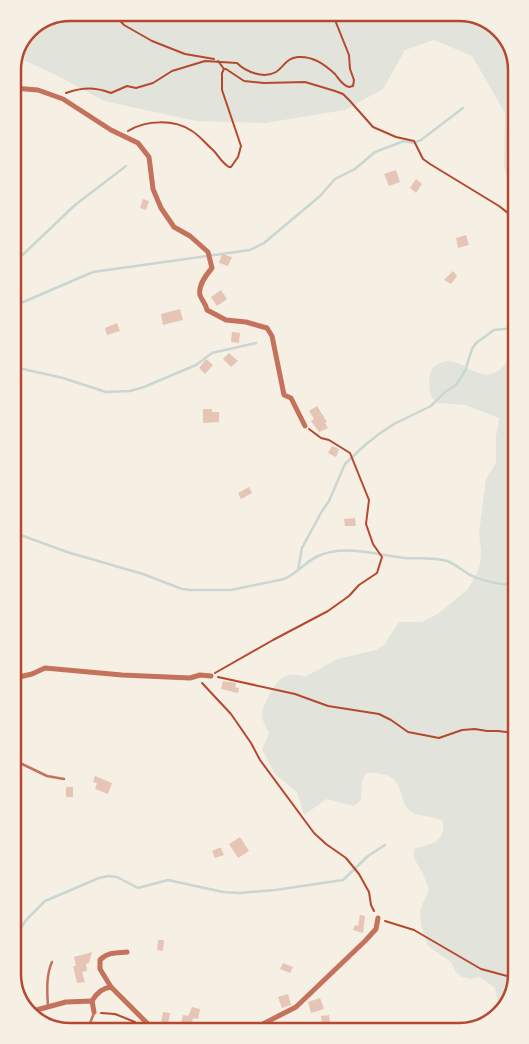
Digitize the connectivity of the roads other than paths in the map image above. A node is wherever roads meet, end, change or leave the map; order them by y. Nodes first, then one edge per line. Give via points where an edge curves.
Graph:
1 (21, 89) edge
2 (305, 426) road end
3 (211, 676) road end
4 (21, 677) edge
5 (21, 763) edge
6 (64, 779) dead end
7 (378, 918) road end
8 (127, 952) dead end
9 (52, 962) dead end
10 (111, 987) junction
11 (92, 1002) junction
12 (48, 1006) junction
13 (37, 1010) edge
14 (94, 1012) joint
15 (90, 1023) edge
16 (147, 1023) edge
17 (267, 1023) edge

1 - 2 street via 38,90 63,99 138,143 149,157 153,189 161,208 174,227 208,252 212,268 201,285 200,295 207,310 226,320 267,328 272,336 284,395 291,398
3 - 4 street via 122,675 46,668
5 - 6 lane via 47,776
7 - 17 street via 376,929 365,941 296,1007
8 - 10 street via 106,955 100,960 100,969
9 - 12 lane via 48,976
10 - 11 street via 95,995
10 - 16 street
11 - 12 street
11 - 14 street
12 - 13 street
14 - 15 lane

